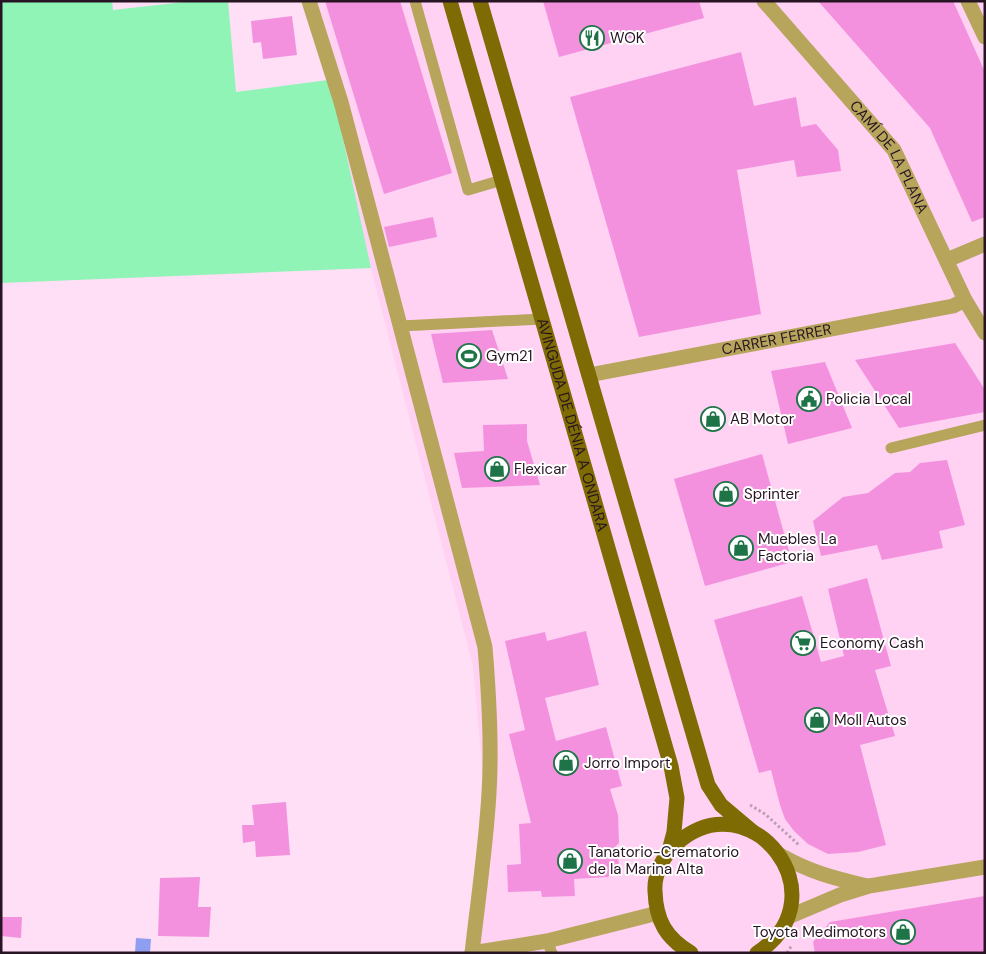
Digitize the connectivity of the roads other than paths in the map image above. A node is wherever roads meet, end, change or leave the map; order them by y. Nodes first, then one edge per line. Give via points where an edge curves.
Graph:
1 (309, 1) edge
2 (415, 1) edge
3 (450, 1) edge
4 (480, 1) edge
5 (764, 1) edge
6 (968, 1) edge
7 (985, 37) edge
8 (502, 180) junction
9 (985, 244) edge
10 (947, 260) junction
11 (965, 300) junction
12 (542, 319) junction
13 (401, 326) junction
14 (985, 333) edge
15 (588, 375) junction
16 (985, 425) edge
17 (891, 448) dead end
18 (753, 832) junction
19 (668, 851) junction
20 (780, 855) junction
21 (985, 867) edge
22 (869, 886) junction
23 (658, 913) junction
24 (788, 917) junction
25 (778, 934) junction
26 (550, 947) edge
27 (468, 953) edge
28 (472, 953) edge
29 (691, 953) edge
30 (757, 953) edge
31 (775, 953) edge

1 - 13 street via 341,102
2 - 8 lane via 468,190
3 - 8 main road, AVINGUDA DE DÉNIA A ONDARA
4 - 15 main road, AVINGUDA DE DÉNIA A ONDARA
5 - 10 street, CAMÍ DE LA PLANA via 894,150
6 - 7 street
8 - 12 main road, AVINGUDA DE DÉNIA A ONDARA
9 - 10 street
10 - 11 street, CAMÍ DE LA PLANA
11 - 14 street, CAMÍ DE LA PLANA
11 - 15 street, CARRER FERRER via 953,306
12 - 13 lane
12 - 19 main road, AVINGUDA DE DÉNIA A ONDARA via 671,766 677,798 674,832
13 - 28 street via 485,647 489,792
15 - 18 main road, AVINGUDA DE DÉNIA A ONDARA via 708,785 722,805
16 - 17 lane
18 - 19 main road via 731,825 708,826 686,835
18 - 20 main road, AVINGUDA DE DÉNIA A ONDARA via 768,841
19 - 23 main road, AVINGUDA DE DÉNIA A ONDARA via 659,868 655,886
20 - 22 street via 806,870
20 - 24 main road via 791,885
21 - 22 street
22 - 24 street
23 - 26 street
23 - 29 main road via 663,928 677,944
24 - 25 main road
25 - 30 main road
25 - 31 main road
26 - 28 street
27 - 28 lane

